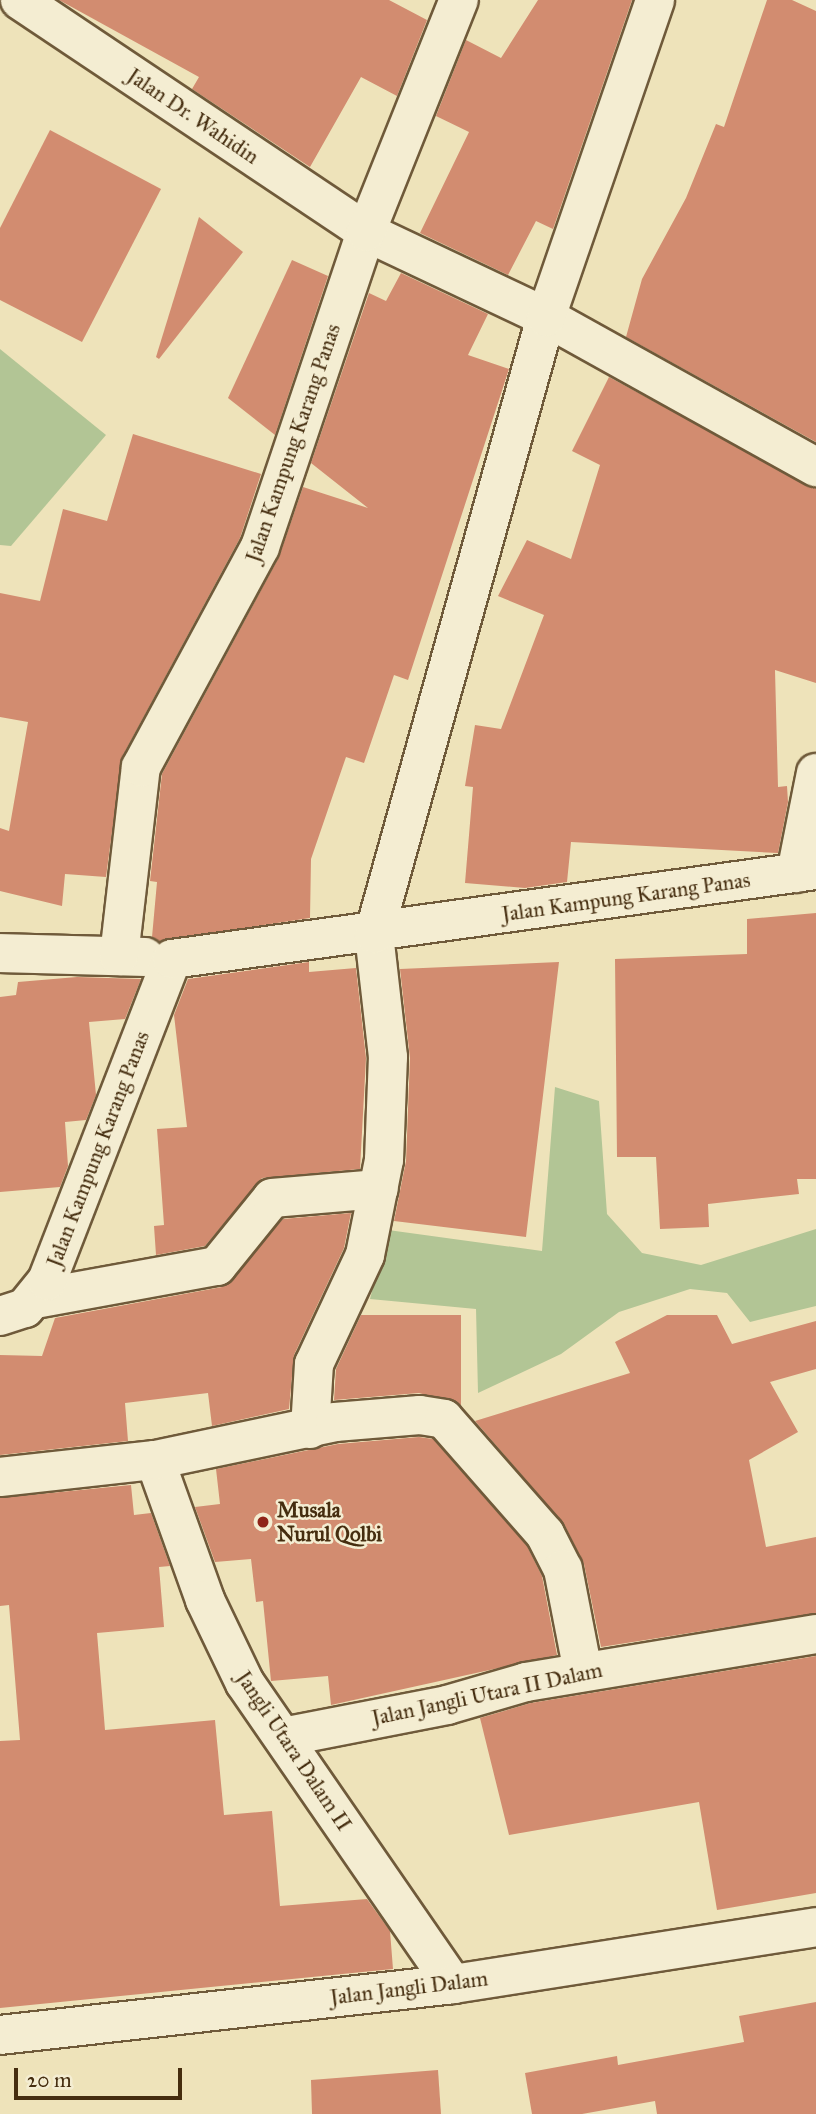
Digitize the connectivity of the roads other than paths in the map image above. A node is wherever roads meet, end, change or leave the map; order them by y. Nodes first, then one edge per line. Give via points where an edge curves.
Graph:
1 (20, 0) edge
2 (459, 0) edge
3 (655, 0) edge
4 (366, 232) junction
5 (547, 317) junction
6 (816, 467) edge
7 (816, 773) edge
8 (806, 871) edge
9 (373, 934) junction
10 (0, 953) edge
11 (119, 956) junction
12 (172, 958) junction
13 (379, 1189) junction
14 (35, 1299) junction
15 (0, 1316) edge
16 (310, 1429) junction
17 (155, 1460) junction
18 (0, 1476) edge
19 (816, 1634) edge
20 (583, 1672) junction
21 (283, 1737) junction
22 (816, 1927) edge
23 (453, 1984) junction
24 (0, 2035) edge

1 - 4 street, Jalan Dr. Wahidin
2 - 4 street, Jalan Kampung Karang Panas
3 - 5 street
4 - 5 street
4 - 11 street, Jalan Kampung Karang Panas via 260,547 141,767
5 - 6 street
5 - 9 street
7 - 8 street, Jalan Kampung Karang Panas
8 - 9 street, Jalan Kampung Karang Panas
9 - 12 street, Jalan Kampung Karang Panas
9 - 13 street via 388,1057
10 - 11 street, Jalan Kampung Karang Panas
11 - 12 street, Jalan Kampung Karang Panas
12 - 14 street, Jalan Kampung Karang Panas
13 - 14 street via 272,1198 217,1266
13 - 16 street via 365,1255 314,1364
14 - 15 street
16 - 17 street
16 - 20 street via 419,1415 452,1424 545,1534 563,1569
17 - 18 street
17 - 21 street, Jangli Utara Dalam II via 205,1600 245,1683
19 - 20 street, Jalan Jangli Utara II Dalam
20 - 21 street, Jalan Jangli Utara II Dalam
21 - 23 street, Jangli Utara Dalam II
22 - 23 street, Jalan Jangli Dalam
23 - 24 street, Jalan Jangli Dalam

